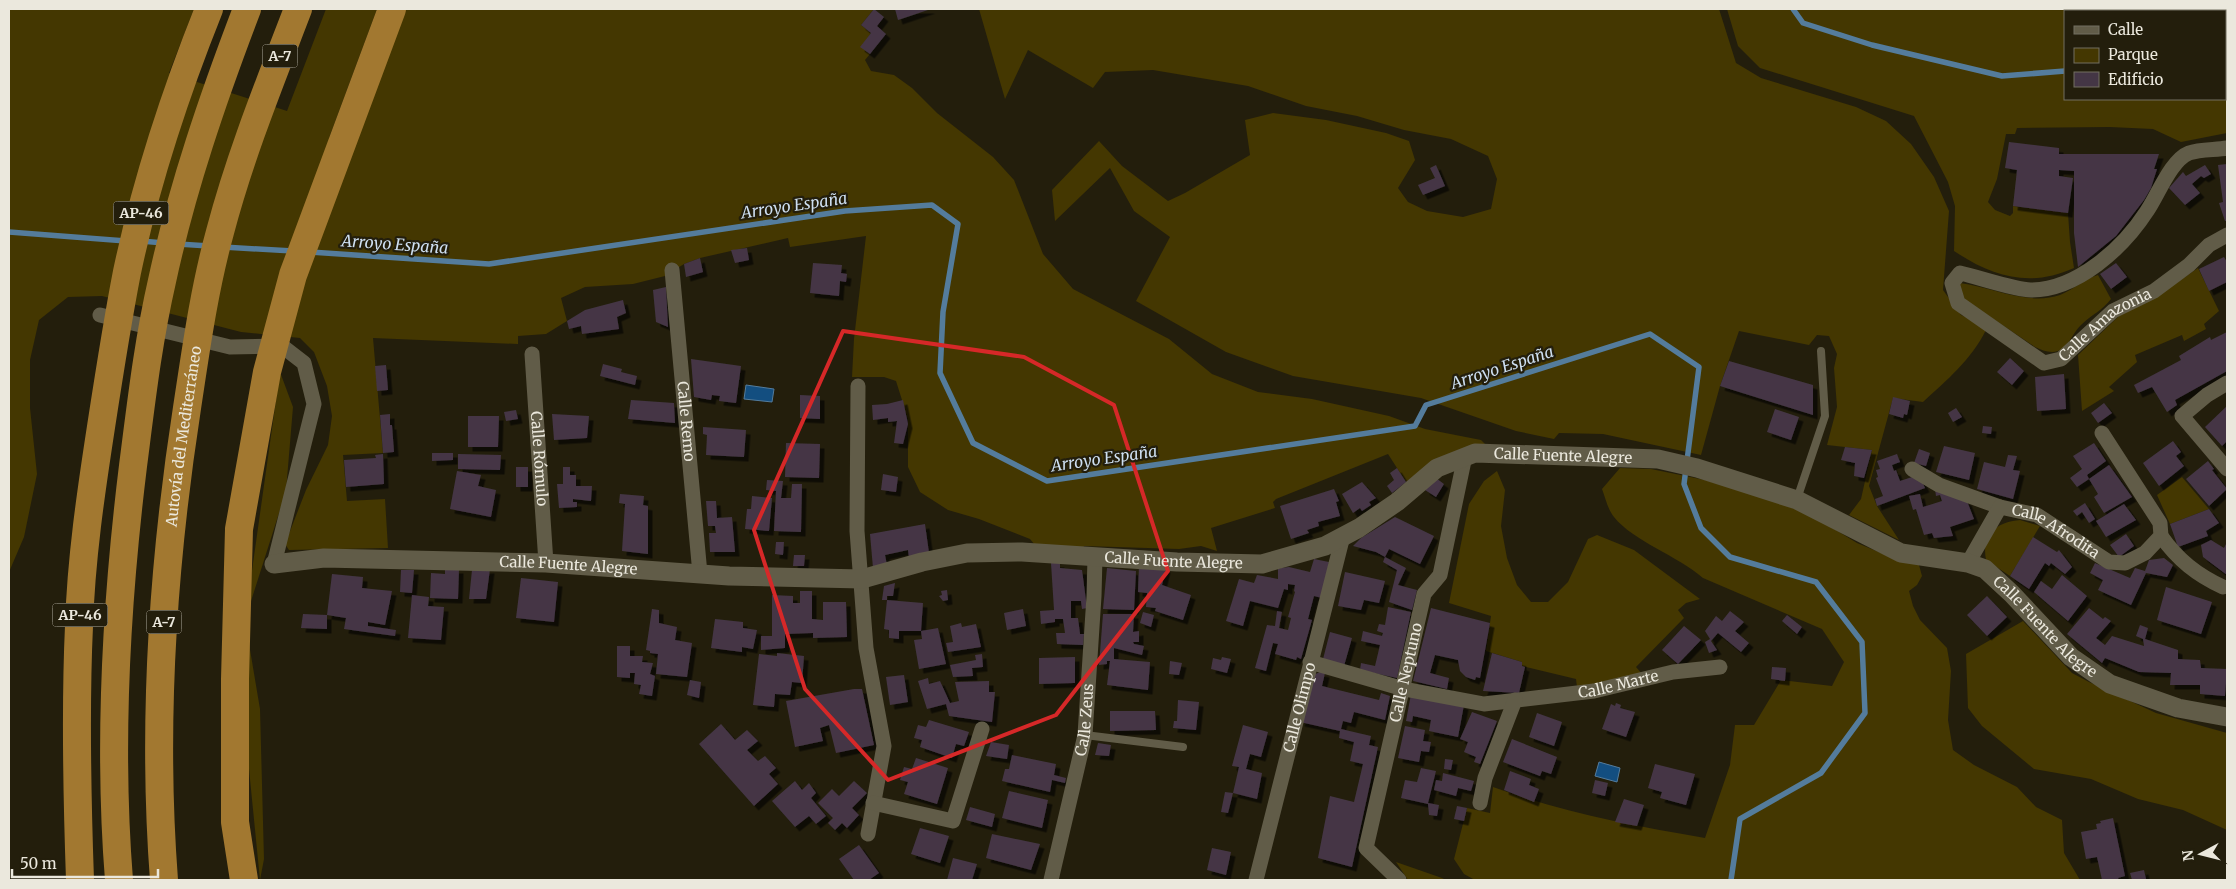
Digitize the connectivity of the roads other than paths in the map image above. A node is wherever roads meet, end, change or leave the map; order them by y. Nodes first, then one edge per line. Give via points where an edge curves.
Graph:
1 (210, 9) edge
2 (247, 9) edge
3 (298, 9) edge
4 (392, 9) edge
5 (2227, 148) edge
6 (2227, 236) edge
7 (672, 270) dead end
8 (100, 315) dead end
9 (1821, 351) dead end
10 (532, 354) dead end
11 (2227, 383) edge
12 (858, 386) dead end
13 (2102, 434) dead end
14 (1465, 456) junction
15 (1912, 469) dead end
16 (2227, 469) edge
17 (1797, 500) junction
18 (2000, 507) junction
19 (1343, 536) junction
20 (2161, 536) junction
21 (1095, 557) junction
22 (546, 563) junction
23 (1968, 563) junction
24 (274, 564) joint
25 (700, 574) junction
26 (862, 579) junction
27 (2223, 587) dead end
28 (1310, 662) junction
29 (1720, 667) dead end
30 (1404, 689) junction
31 (1515, 700) junction
32 (2227, 717) edge
33 (982, 729) dead end
34 (1085, 735) junction
35 (1183, 747) dead end
36 (1480, 803) dead end
37 (873, 804) junction
38 (868, 834) dead end
39 (80, 880) edge
40 (119, 880) edge
41 (164, 880) edge
42 (244, 880) edge
43 (1051, 880) edge
44 (1256, 880) edge
45 (1399, 880) edge

1 - 39 highway, AP-46 via 182,77 141,213 113,351 90,502 79,624 76,754
2 - 40 highway via 216,88 189,174 162,279 147,357 122,561 113,700
3 - 41 highway, Autovía del Mediterráneo / A-7 via 262,103 220,231 193,365 174,491 166,581 160,724
4 - 42 highway via 293,275 267,372 239,528 234,679 235,812
5 - 6 street, Calle Amazonia via 2189,153 2177,162 2146,213 2116,247 2082,275 2056,287 2030,290 1960,273 1952,283 1958,303 2044,362 2061,359 2112,311 2154,291 2189,265 2209,245
7 - 25 street, Calle Remo
8 - 24 street via 230,347 282,346 304,363 314,404
9 - 17 lane via 1825,416
10 - 22 street, Calle Rómulo
11 - 16 street via 2182,416
12 - 26 street via 857,531
13 - 20 street via 2160,522
14 - 17 street, Calle Fuente Alegre via 1475,453 1658,459
14 - 19 street, Calle Fuente Alegre via 1437,468 1397,502
14 - 30 street, Calle Neptuno via 1440,575 1424,594
15 - 18 street, Calle Afrodita via 1939,485
17 - 23 street, Calle Fuente Alegre via 1901,553
18 - 20 street, Calle Afrodita via 2037,515 2109,562 2125,563 2146,553
18 - 23 street, Calle Afrodita
19 - 21 street, Calle Fuente Alegre via 1325,546 1262,564
19 - 28 street, Calle Olimpo
20 - 27 street via 2173,554 2200,576
21 - 26 street, Calle Fuente Alegre via 1022,552 967,553
21 - 34 street, Calle Zeus
22 - 24 street, Calle Fuente Alegre via 324,558
22 - 25 street, Calle Fuente Alegre
23 - 32 street, Calle Fuente Alegre via 1985,570 2071,657 2110,684 2178,708
25 - 26 street, Calle Fuente Alegre
26 - 37 street via 866,648 884,746
28 - 30 street, Calle Marte
28 - 44 street, Calle Olimpo
29 - 31 street, Calle Marte via 1673,672 1594,690
30 - 31 street, Calle Marte via 1484,704
30 - 45 street, Calle Neptuno via 1366,848
31 - 36 street via 1485,778
33 - 37 street via 953,821
34 - 35 lane
34 - 43 street, Calle Zeus
37 - 38 street

